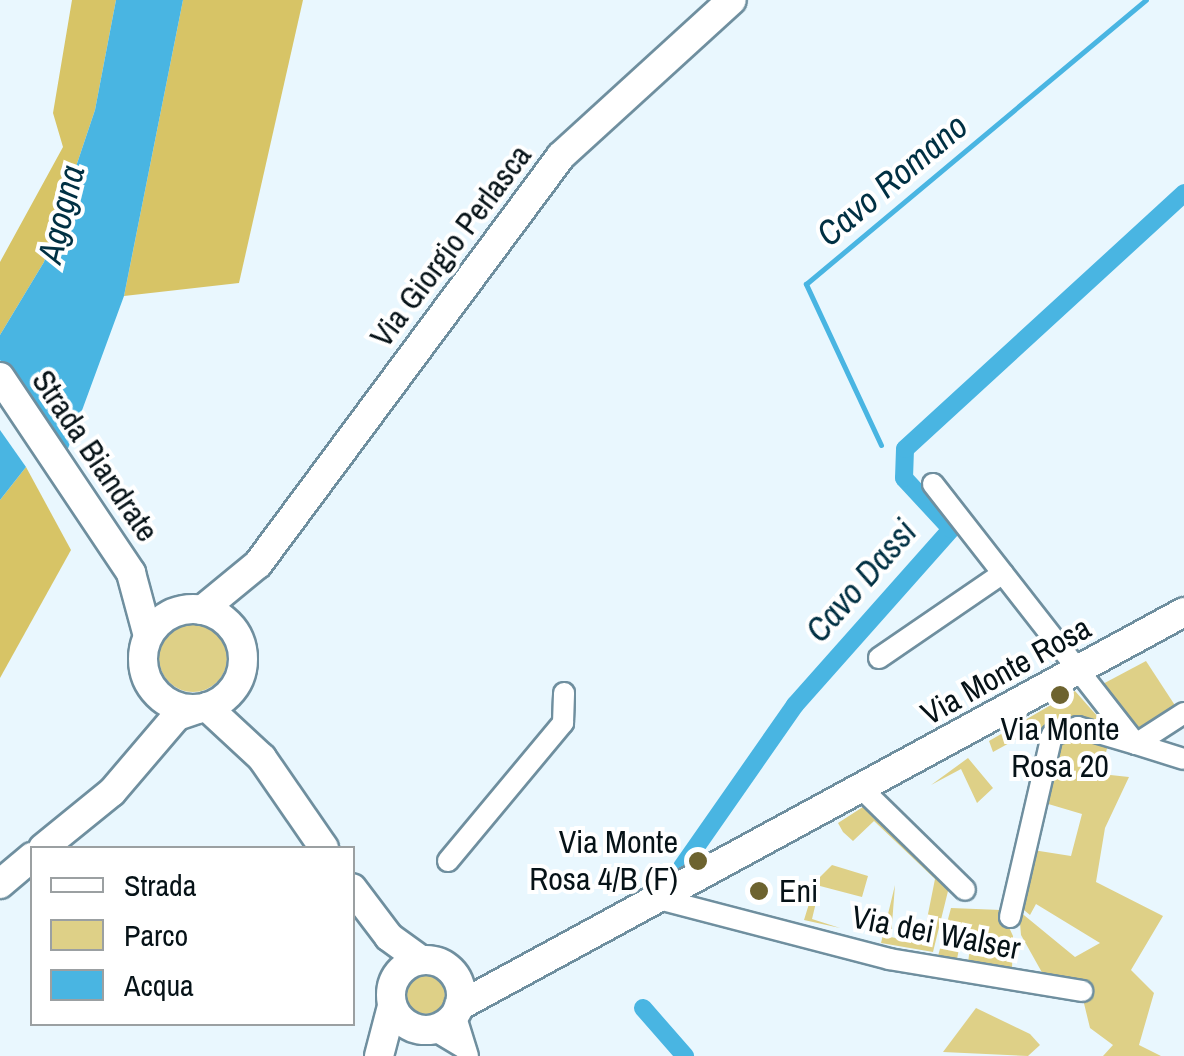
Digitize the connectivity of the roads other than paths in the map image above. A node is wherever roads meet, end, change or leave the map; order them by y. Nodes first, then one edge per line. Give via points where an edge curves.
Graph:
1 (732, 0) edge
2 (0, 377) edge
3 (933, 484) dead end
4 (258, 564) junction
5 (132, 573) junction
6 (1004, 573) junction
7 (192, 610) junction
8 (1184, 612) edge
9 (148, 636) junction
10 (238, 637) junction
11 (878, 658) dead end
12 (1080, 670) junction
13 (238, 681) junction
14 (149, 684) junction
15 (564, 693) dead end
16 (202, 708) junction
17 (1184, 713) edge
18 (1136, 744) junction
19 (262, 758) junction
20 (1184, 759) edge
21 (135, 761) junction
22 (862, 790) junction
23 (45, 846) edge
24 (323, 846) edge
25 (30, 860) edge
26 (448, 861) dead end
27 (0, 884) edge
28 (965, 890) dead end
29 (358, 896) edge
30 (663, 900) junction
31 (1010, 917) dead end
32 (421, 960) junction
33 (452, 972) junction
34 (511, 978) junction
35 (1082, 991) dead end
36 (392, 995) junction
37 (442, 1020) junction
38 (465, 1052) edge
39 (379, 1056) edge
40 (393, 1056) edge

1 - 4 main road, Via Giorgio Perlasca via 562,156
2 - 5 main road, Strada Biandrate
3 - 6 street
4 - 7 main road, Via Giorgio Perlasca
4 - 10 main road, Via Giorgio Perlasca
5 - 7 main road, Strada Biandrate
5 - 9 main road, Strada Biandrate
6 - 11 street
6 - 12 street
7 - 9 main road
7 - 10 main road
8 - 12 main road, Via Monte Rosa
9 - 14 main road
10 - 13 main road
12 - 18 street
12 - 22 main road, Via Monte Rosa
13 - 16 main road
13 - 19 main road
14 - 16 main road via 169,703
14 - 21 main road via 150,723
15 - 26 street via 562,724
16 - 19 main road
16 - 21 main road via 177,716
17 - 18 street
18 - 20 street
18 - 31 street via 1078,726 1052,735
19 - 24 main road
21 - 23 main road
22 - 28 street
22 - 30 main road, Via Monte Rosa
25 - 27 main road
29 - 32 main road
29 - 36 main road
30 - 34 main road, Via Monte Rosa
30 - 35 street, Via dei Walser via 889,958
32 - 33 main road
32 - 36 main road
33 - 34 main road
33 - 37 main road
34 - 37 main road, Via Monte Rosa
36 - 37 main road
36 - 39 main road
37 - 38 street
37 - 40 main road, Via Monte Rosa

